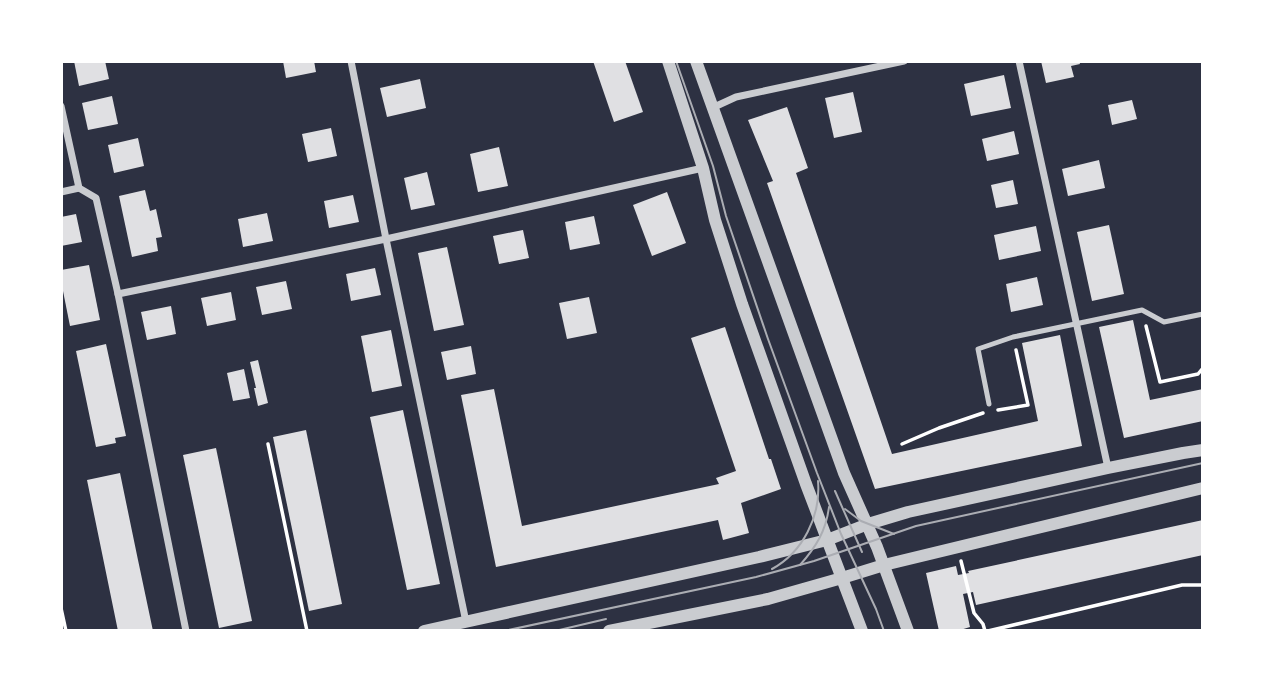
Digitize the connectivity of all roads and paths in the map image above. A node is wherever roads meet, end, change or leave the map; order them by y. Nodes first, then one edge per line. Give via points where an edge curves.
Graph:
1 (351, 61) edge
2 (668, 61) edge
3 (696, 61) edge
4 (904, 61) edge
5 (1019, 61) edge
6 (61, 106) edge
7 (712, 108) junction
8 (703, 168) junction
9 (79, 187) junction
10 (61, 192) edge
11 (386, 239) junction
12 (118, 294) junction
13 (1142, 310) junction
14 (1203, 314) edge
15 (1076, 324) junction
16 (1203, 368) edge
17 (989, 404) dead end
18 (268, 444) dead end
19 (1203, 450) edge
20 (1108, 468) junction
21 (1203, 488) edge
22 (868, 524) junction
23 (827, 540) junction
24 (961, 561) dead end
25 (884, 565) junction
26 (842, 578) junction
27 (1203, 585) edge
28 (61, 608) edge
29 (466, 622) junction
30 (66, 631) edge
31 (186, 631) edge
32 (307, 631) edge
33 (424, 631) edge
34 (608, 631) edge
35 (862, 631) edge
36 (908, 631) edge
37 (987, 631) edge

1 - 11 street
2 - 8 street
3 - 7 street
4 - 7 street via 736,97
5 - 15 street
6 - 9 street
7 - 22 street via 844,473
8 - 11 street
8 - 23 street via 742,304
9 - 10 street
9 - 12 street via 96,198
11 - 12 street
11 - 29 street
12 - 31 street
13 - 14 lane via 1164,322
13 - 15 lane
13 - 16 path via 1160,382 1198,374
15 - 17 lane via 978,349
15 - 20 street
18 - 32 path
19 - 20 street
20 - 22 street
21 - 25 street
22 - 23 street
22 - 25 street
23 - 26 street
23 - 29 street
24 - 37 path via 974,613
25 - 26 street
25 - 36 street
26 - 34 street via 768,599
26 - 35 street
27 - 37 path via 1182,585
28 - 30 path
29 - 33 street

